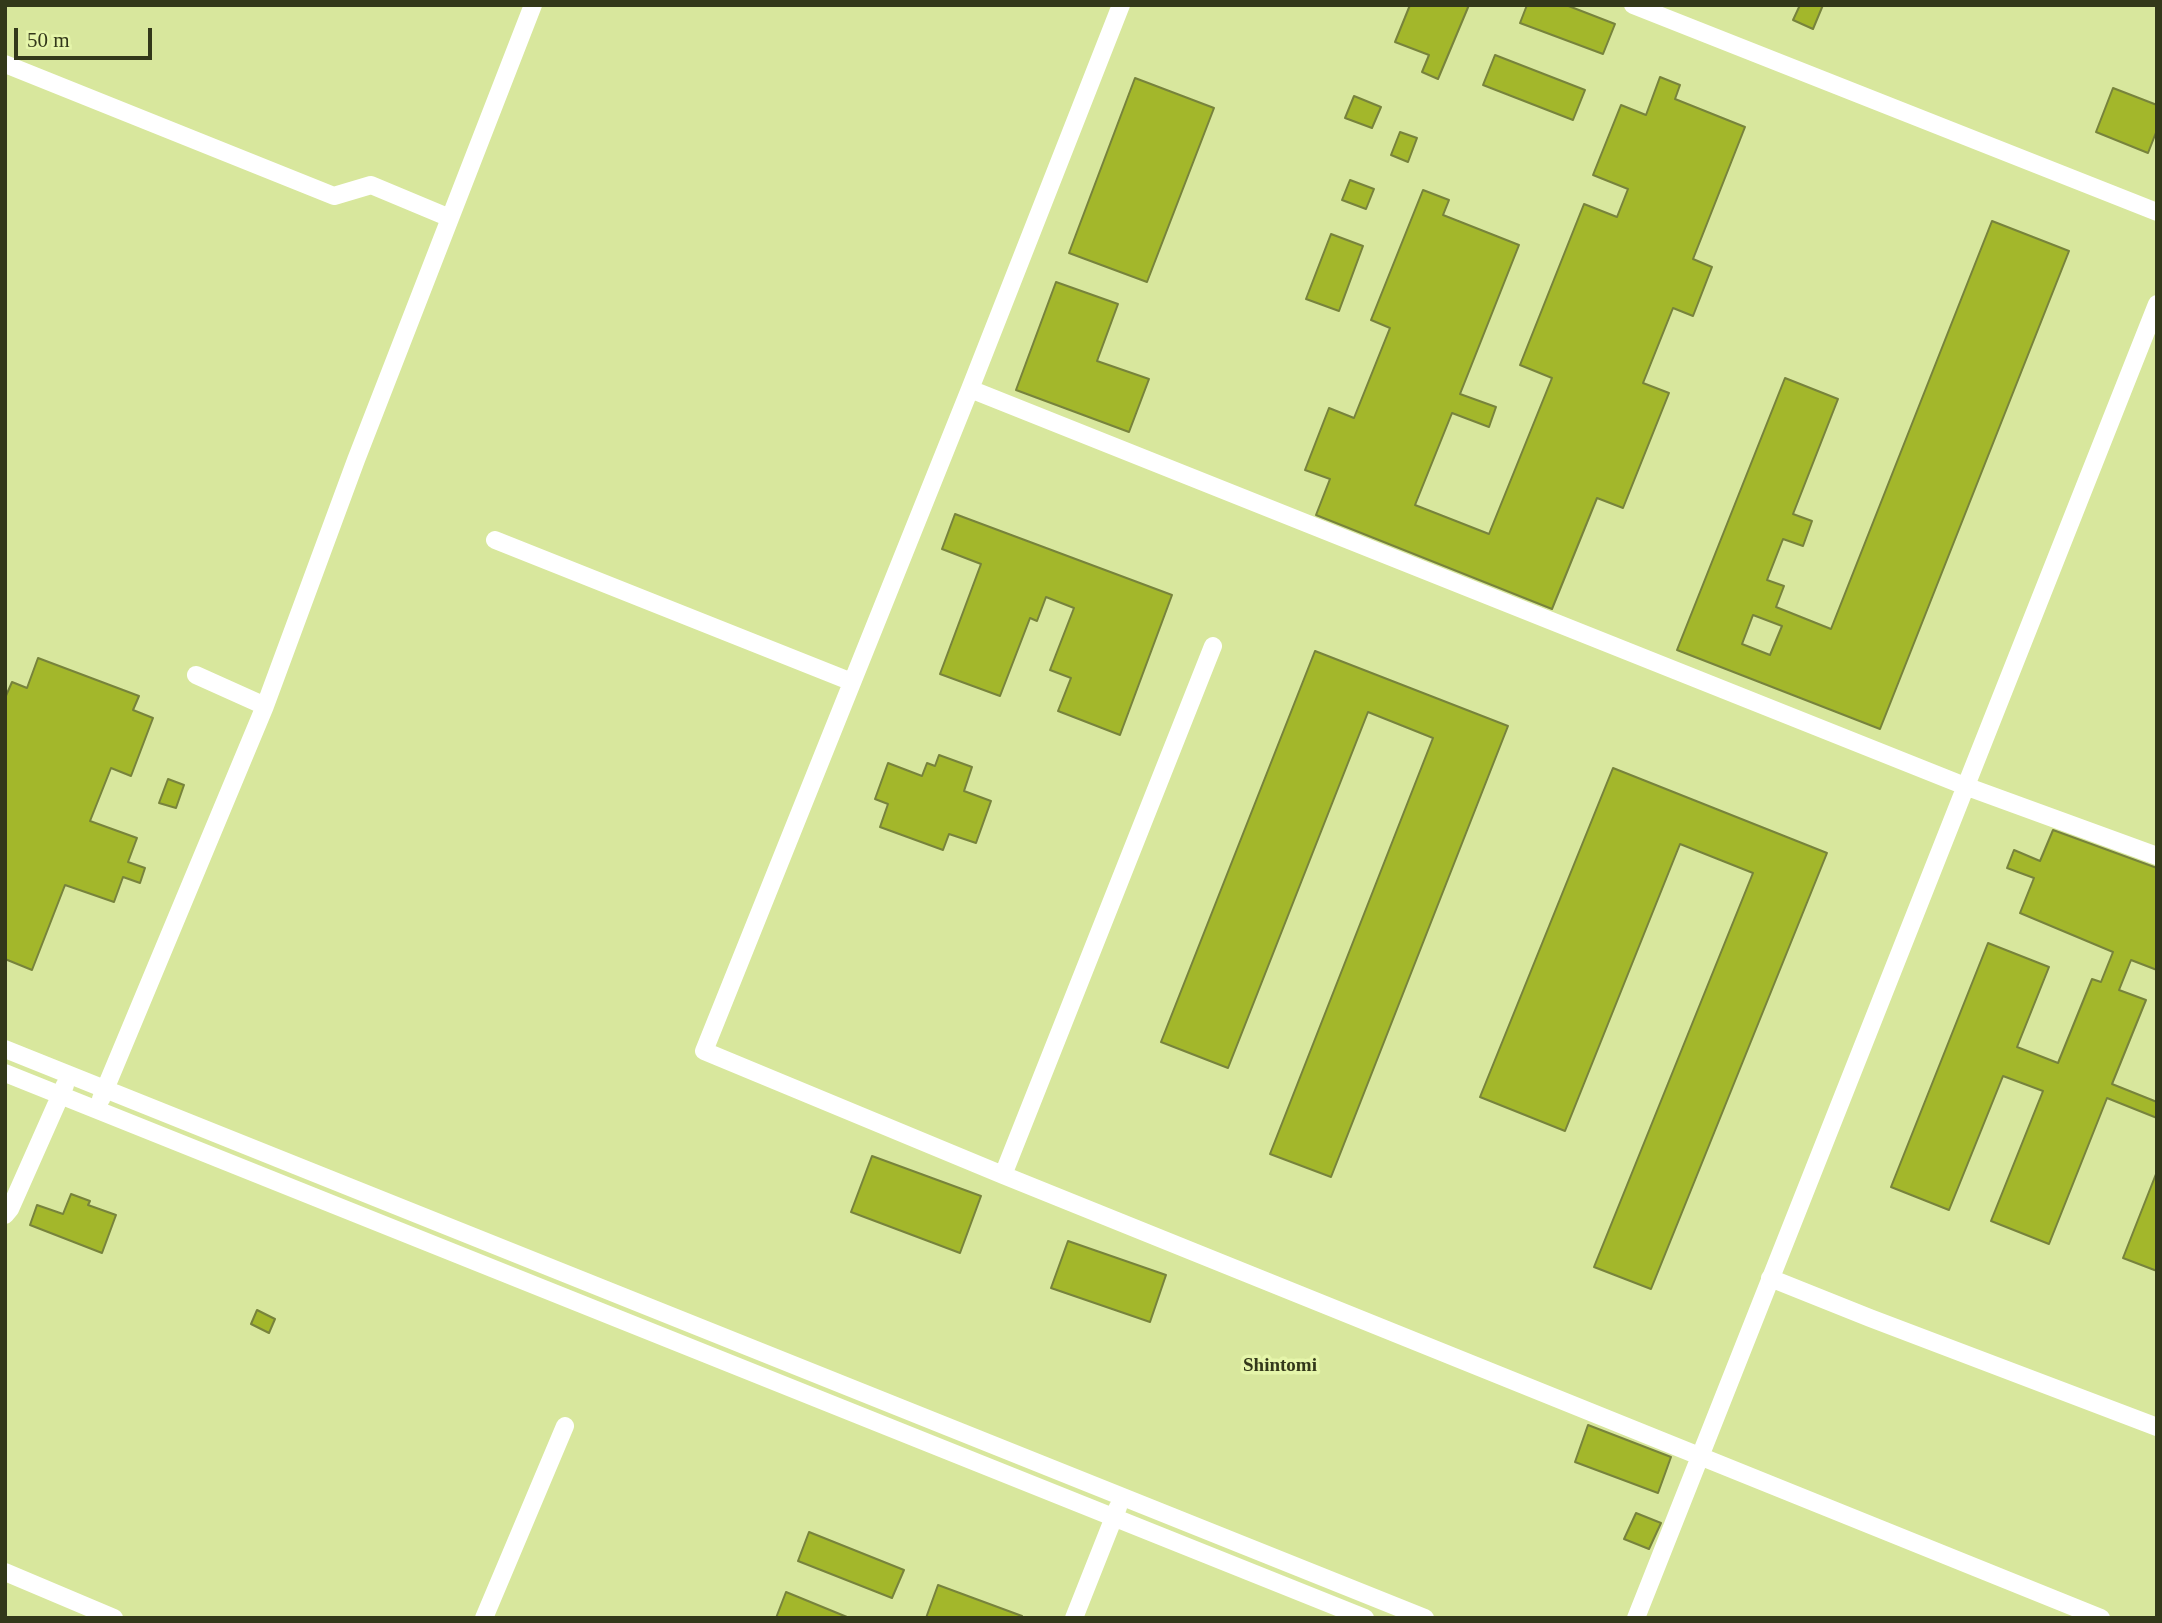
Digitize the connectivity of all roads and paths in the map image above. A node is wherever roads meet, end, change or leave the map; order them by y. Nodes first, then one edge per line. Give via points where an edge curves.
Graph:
1 (533, 5) edge
2 (1121, 5) edge
3 (1633, 5) edge
4 (5, 64) edge
5 (2157, 212) edge
6 (450, 218) junction
7 (2157, 304) edge
8 (970, 389) junction
9 (495, 540) dead end
10 (1213, 646) dead end
11 (196, 675) dead end
12 (852, 682) junction
13 (265, 706) junction
14 (1965, 786) junction
15 (2157, 856) edge
16 (5, 1049) edge
17 (5, 1073) edge
18 (69, 1075) junction
19 (105, 1089) junction
20 (61, 1095) junction
21 (97, 1110) junction
22 (1003, 1175) junction
23 (5, 1215) edge
24 (1770, 1278) junction
25 (565, 1426) dead end
26 (2157, 1427) edge
27 (1700, 1456) junction
28 (1122, 1497) junction
29 (1115, 1518) junction
30 (5, 1572) edge
31 (114, 1618) edge
32 (484, 1618) edge
33 (1074, 1618) edge
34 (1365, 1618) edge
35 (1425, 1618) edge
36 (1636, 1618) edge
37 (2101, 1618) edge

1 - 6 street
2 - 8 street
3 - 5 street
4 - 6 street via 334,196 371,185
6 - 13 street
7 - 14 street
8 - 12 street
8 - 14 street
9 - 12 street
10 - 22 street
11 - 13 street
12 - 22 street via 704,1051
13 - 19 street
14 - 15 street
14 - 24 street
16 - 18 street
17 - 20 street
18 - 19 street
18 - 20 street
19 - 21 street
19 - 28 street
20 - 21 street
20 - 23 street
21 - 29 street
22 - 27 street
24 - 26 street
24 - 27 street
25 - 32 street
27 - 36 street
27 - 37 street
28 - 29 street
28 - 35 street
29 - 33 street
29 - 34 street
30 - 31 street

